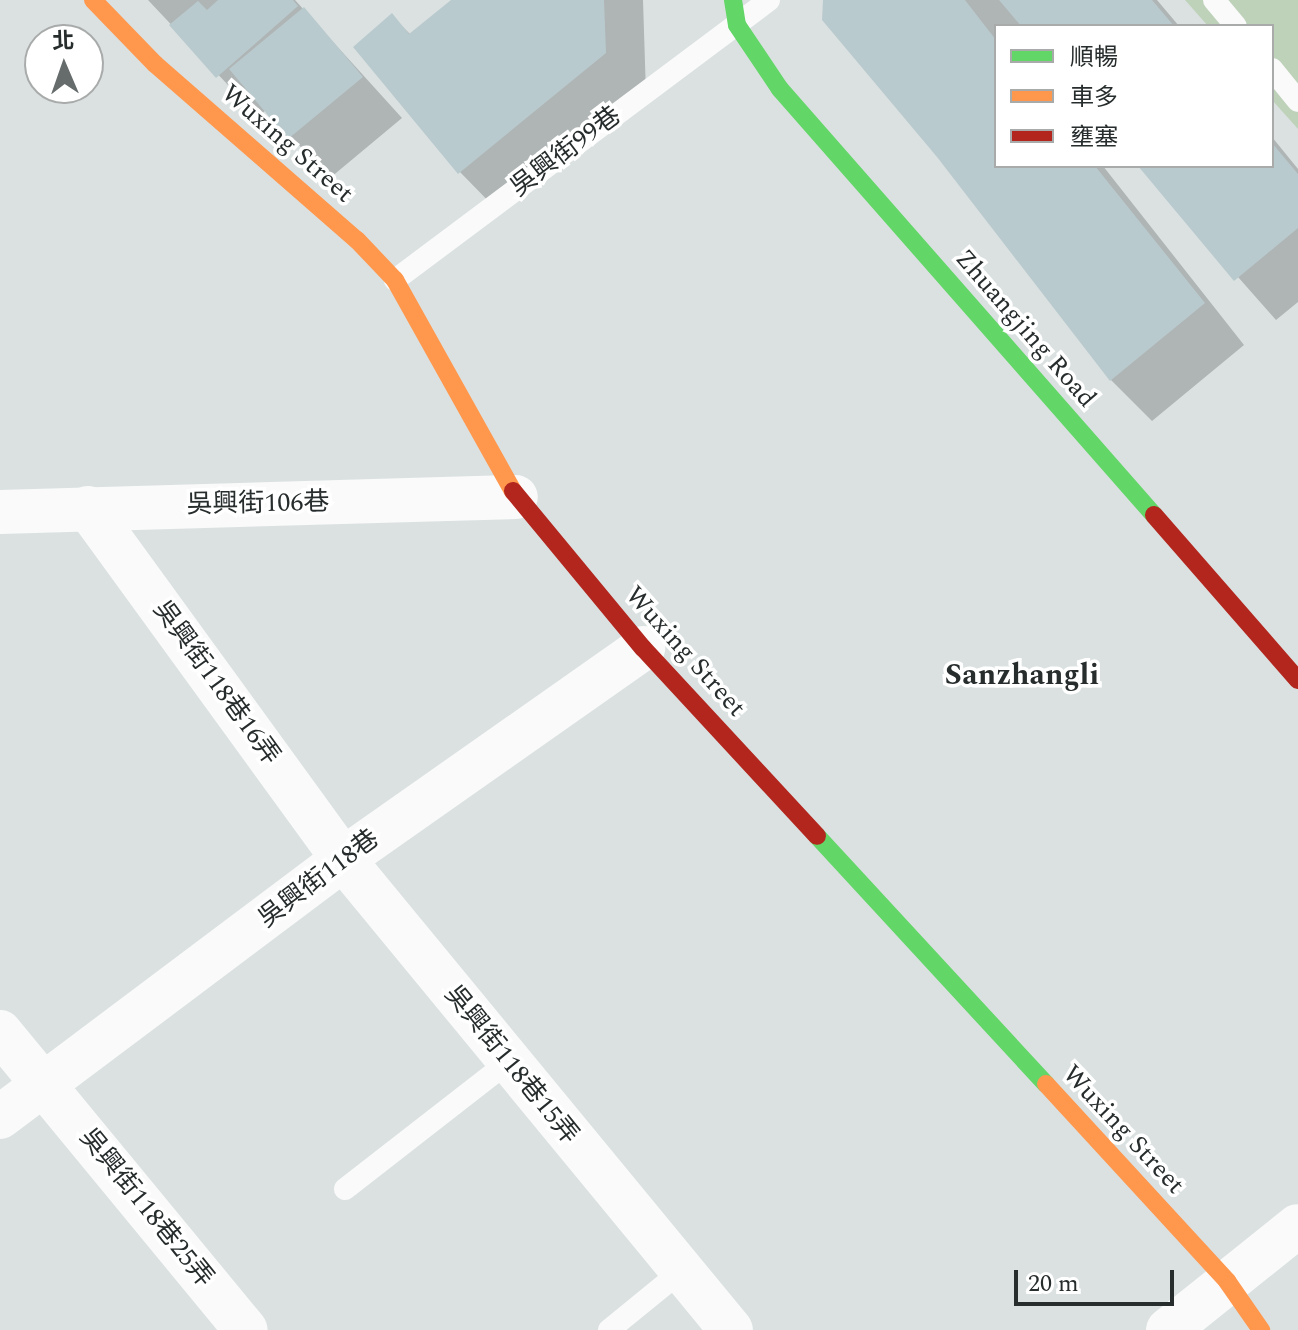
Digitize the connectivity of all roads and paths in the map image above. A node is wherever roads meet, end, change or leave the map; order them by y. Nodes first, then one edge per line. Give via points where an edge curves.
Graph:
1 (93, 0) edge
2 (733, 0) edge
3 (769, 0) edge
4 (1214, 0) edge
5 (1234, 24) edge
6 (737, 25) junction
7 (1274, 71) edge
8 (1298, 101) edge
9 (395, 280) junction
10 (516, 497) junction
11 (88, 508) junction
12 (0, 512) edge
13 (643, 648) junction
14 (1298, 680) edge
15 (343, 859) junction
16 (0, 1032) edge
17 (508, 1062) junction
18 (45, 1086) junction
19 (0, 1117) edge
20 (345, 1189) dead end
21 (1298, 1226) edge
22 (680, 1272) junction
23 (1227, 1281) junction
24 (246, 1330) edge
25 (609, 1330) edge
26 (731, 1330) edge
27 (1168, 1330) edge
28 (1261, 1330) edge

1 - 9 street, Wuxing Street via 155,64 357,240
2 - 6 street, Zhuangjing Road
3 - 6 lane, 吳興街99巷
4 - 5 lane
6 - 9 lane, 吳興街99巷
6 - 14 street, Zhuangjing Road via 780,89
7 - 8 lane
9 - 10 street, Wuxing Street
10 - 11 street, 吳興街106巷
10 - 13 street, Wuxing Street
11 - 12 street, 吳興街106巷
11 - 15 street, 吳興街118巷16弄
13 - 15 street, 吳興街118巷
13 - 23 street, Wuxing Street
15 - 17 street, 吳興街118巷15弄
15 - 18 street, 吳興街118巷
16 - 18 street, 吳興街118巷25弄
17 - 20 lane
17 - 22 street, 吳興街118巷15弄
18 - 19 street, 吳興街118巷
18 - 24 street, 吳興街118巷25弄
21 - 23 street
22 - 25 lane
22 - 26 street, 吳興街118巷15弄
23 - 27 street
23 - 28 street, Wuxing Street

